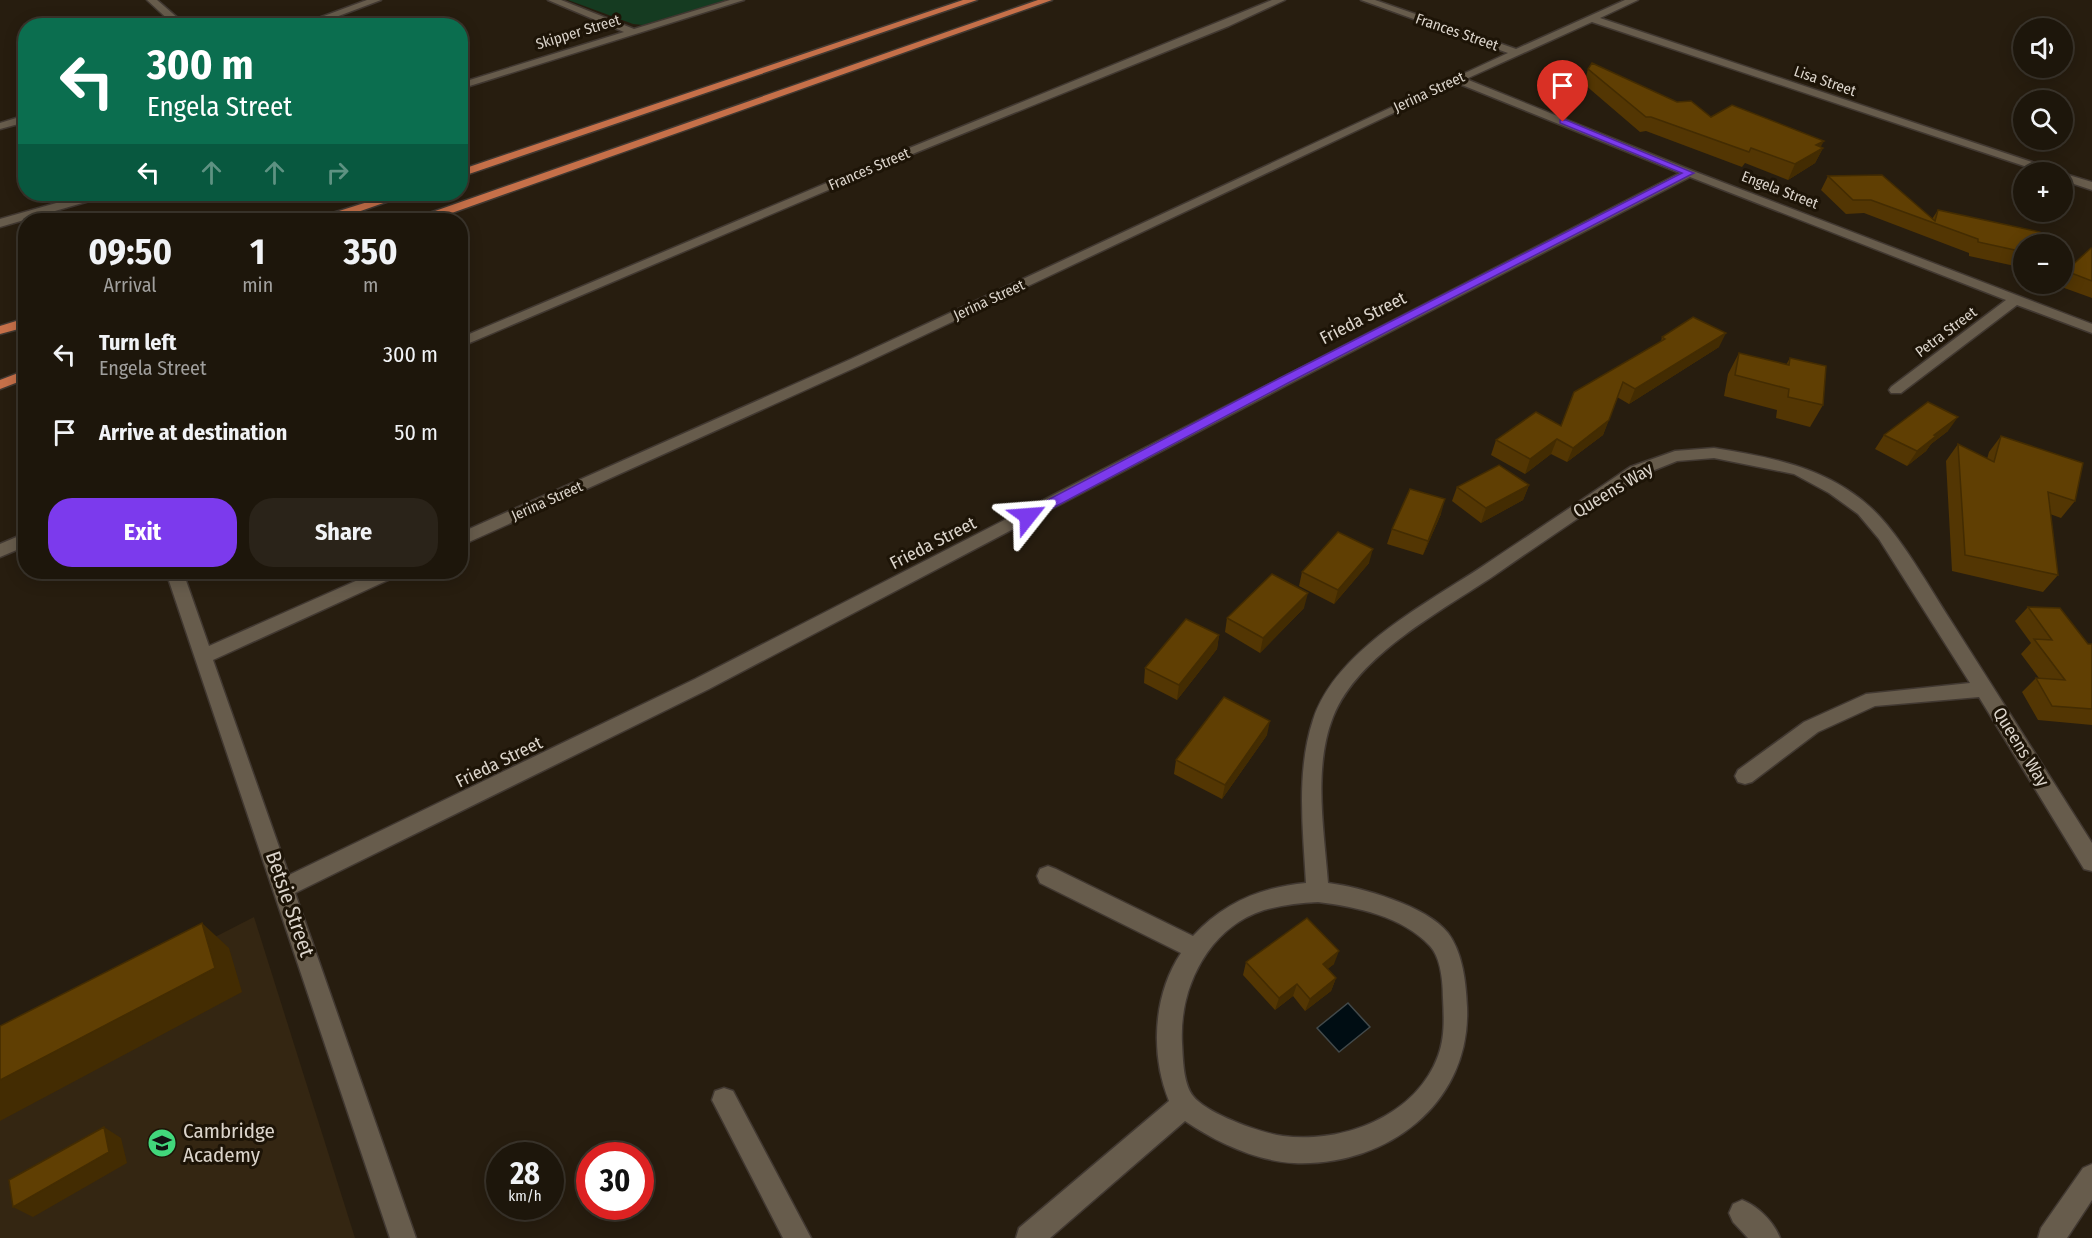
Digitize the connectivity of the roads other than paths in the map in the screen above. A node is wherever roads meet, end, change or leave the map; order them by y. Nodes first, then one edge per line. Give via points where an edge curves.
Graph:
1 (152, 0) edge
2 (376, 0) edge
3 (553, 0) edge
4 (739, 0) edge
5 (972, 0) edge
6 (1047, 0) edge
7 (1280, 0) edge
8 (1366, 0) edge
9 (1633, 0) edge
10 (172, 18) edge
11 (324, 18) edge
12 (1590, 18) junction
13 (632, 32) junction
14 (1515, 52) junction
15 (1457, 79) junction
16 (468, 83) edge
17 (18, 120) edge
18 (0, 126) edge
19 (2022, 162) edge
20 (468, 171) edge
21 (1689, 173) junction
22 (2073, 180) edge
23 (2092, 186) edge
24 (75, 201) edge
25 (382, 201) edge
26 (34, 213) edge
27 (345, 213) edge
28 (442, 213) edge
29 (18, 218) edge
30 (0, 223) edge
31 (2015, 300) junction
32 (18, 324) edge
33 (2092, 329) edge
34 (0, 330) edge
35 (468, 340) edge
36 (18, 377) edge
37 (0, 385) edge
38 (1896, 390) dead end
39 (468, 536) edge
40 (18, 542) edge
41 (0, 550) edge
42 (176, 579) edge
43 (375, 579) edge
44 (204, 656) junction
45 (1984, 689) junction
46 (1745, 776) dead end
47 (2092, 862) edge
48 (1048, 876) dead end
49 (284, 888) junction
50 (1318, 892) junction
51 (1196, 948) junction
52 (724, 1100) dead end
53 (1184, 1106) junction
54 (2092, 1177) edge
55 (1742, 1213) dead end
56 (403, 1238) edge
57 (798, 1238) edge
58 (1029, 1238) edge
59 (1767, 1238) edge
60 (2051, 1238) edge

1 - 10 street
2 - 11 street
3 - 13 street
4 - 13 street, Skipper Street
5 - 20 highway
6 - 28 highway
7 - 35 street, Frances Street
8 - 14 street, Frances Street
9 - 12 street, Jerina Street
12 - 14 street, Jerina Street
12 - 19 street, Lisa Street
13 - 16 street, Skipper Street
14 - 15 street, Jerina Street
15 - 21 street, Engela Street
15 - 39 street, Jerina Street via 856,362
17 - 18 street
21 - 31 street, Engela Street
21 - 49 street, Frieda Street via 702,684
22 - 23 street
24 - 26 street
25 - 27 highway
29 - 30 street
31 - 33 street, Engela Street
31 - 38 street, Petra Street
32 - 34 highway
36 - 37 highway
40 - 41 street
42 - 44 street, Betsie Street
43 - 44 street
44 - 49 street, Betsie Street
45 - 46 street via 1873,699 1811,727
45 - 47 street, Queens Way
45 - 50 street, Queens Way via 1927,597 1864,510 1798,470 1714,453 1675,456 1636,471 1398,631 1356,667 1332,698 1315,754 1313,815
48 - 51 street
49 - 56 street, Betsie Street
50 - 51 street via 1282,895 1249,906 1219,923
50 - 53 street via 1382,905 1441,940 1457,1006 1455,1040 1444,1071 1426,1100 1400,1123 1368,1140 1332,1149 1294,1150 1255,1143
51 - 53 street via 1181,974 1171,1004 1168,1037
52 - 57 street
53 - 58 street
54 - 60 street
55 - 59 street

